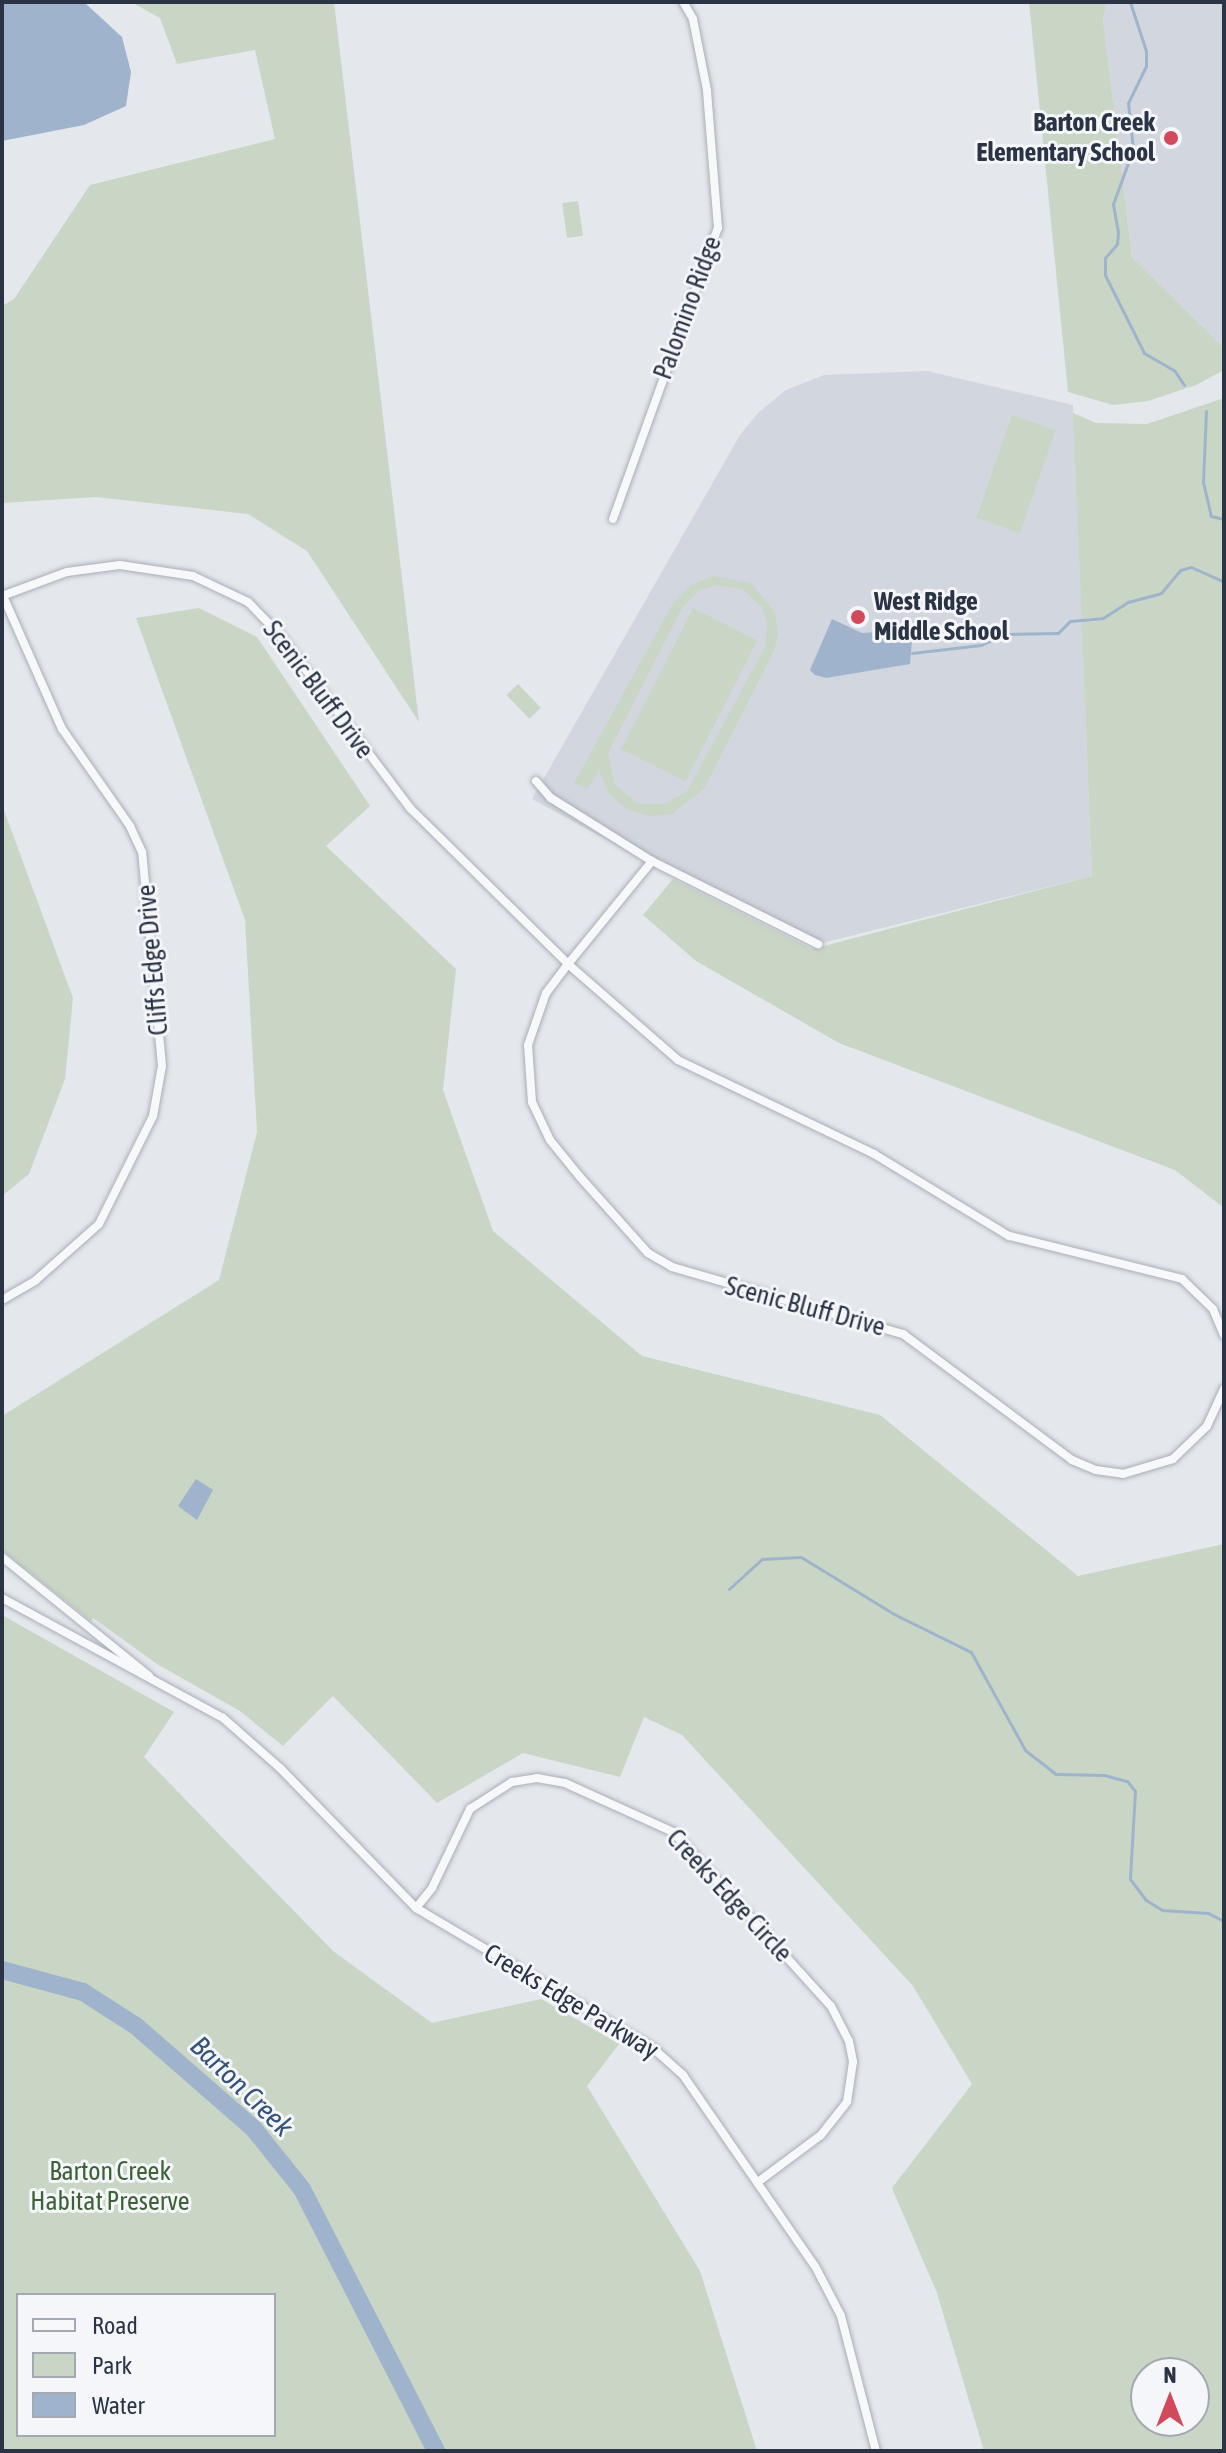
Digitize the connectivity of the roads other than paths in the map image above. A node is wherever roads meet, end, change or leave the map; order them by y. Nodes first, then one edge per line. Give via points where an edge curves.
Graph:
1 (683, 2) edge
2 (613, 519) dead end
3 (3, 596) edge
4 (536, 781) dead end
5 (652, 861) junction
6 (818, 944) dead end
7 (568, 964) junction
8 (2, 1300) edge
9 (1224, 1335) edge
10 (1224, 1389) edge
11 (2, 1557) edge
12 (2, 1598) edge
13 (169, 1691) junction
14 (416, 1908) junction
15 (758, 2182) junction
16 (876, 2451) edge

1 - 2 street, Palomino Ridge via 693,19 707,90 718,228
3 - 7 street, Scenic Bluff Drive via 67,572 120,565 193,576 248,602 279,634 410,808
3 - 8 street, Cliffs Edge Drive via 62,729 130,826 142,852 162,1066 153,1116 99,1224 36,1280
4 - 5 street via 551,798
5 - 6 street
5 - 7 street, Scenic Bluff Drive
7 - 9 street, Scenic Bluff Drive via 678,1060 874,1154 1009,1236 1182,1279 1213,1309
7 - 10 street, Scenic Bluff Drive via 546,993 532,1028 527,1066 532,1102 550,1140 648,1253 693,1276 903,1334 1072,1460 1096,1470 1123,1474 1173,1459 1207,1426
11 - 13 street, Creeks Edge Parkway
12 - 13 street, Creeks Edge Parkway
13 - 14 street, Creeks Edge Parkway via 223,1718 252,1740
14 - 15 street, Creeks Edge Parkway via 654,2049 705,2103
14 - 15 street, Creeks Edge Circle via 432,1888 470,1809 512,1782 537,1778 565,1783 673,1832 831,2006 849,2041 853,2062 847,2102 821,2135
15 - 16 street, Creeks Edge Parkway via 841,2316

